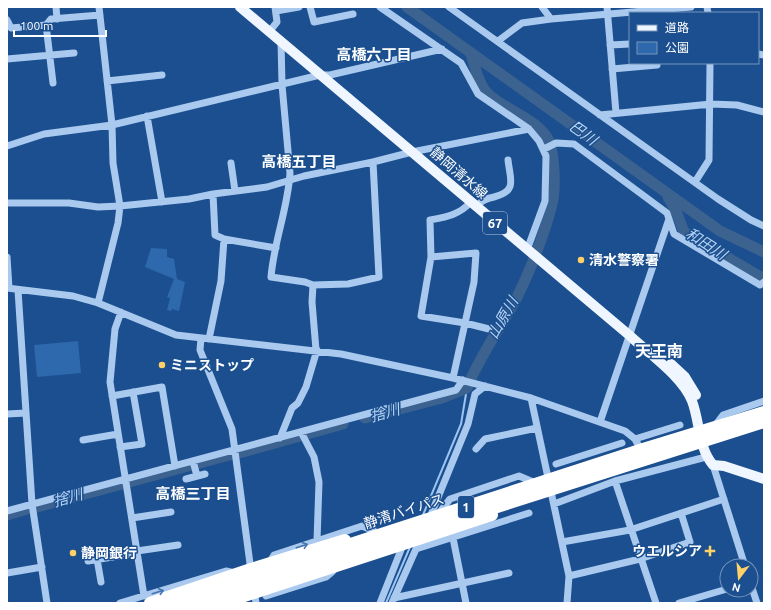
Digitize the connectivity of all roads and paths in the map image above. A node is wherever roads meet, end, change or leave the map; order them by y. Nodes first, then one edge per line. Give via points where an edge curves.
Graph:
1 (56, 7) edge
2 (99, 7) edge
3 (240, 7) edge
4 (249, 7) edge
5 (299, 7) edge
6 (310, 7) edge
7 (380, 7) edge
8 (449, 7) edge
9 (542, 7) edge
10 (691, 7) edge
11 (276, 9) edge
12 (607, 11) edge
13 (353, 14) dead end
14 (100, 15) junction
15 (57, 19) junction
16 (551, 19) junction
17 (7, 20) edge
18 (46, 25) junction
19 (273, 27) junction
20 (281, 41) junction
21 (498, 41) junction
22 (629, 44) edge
23 (610, 45) junction
24 (442, 49) junction
25 (74, 53) dead end
26 (49, 55) junction
27 (7, 58) edge
28 (653, 64) edge
29 (710, 64) edge
30 (612, 69) junction
31 (162, 75) dead end
32 (325, 75) junction
33 (107, 80) junction
34 (52, 83) dead end
35 (282, 85) junction
36 (711, 104) junction
37 (764, 112) edge
38 (616, 113) junction
39 (147, 116) junction
40 (600, 116) junction
41 (112, 125) junction
42 (529, 129) junction
43 (7, 146) edge
44 (544, 149) junction
45 (415, 151) junction
46 (508, 160) dead end
47 (231, 162) dead end
48 (373, 162) junction
49 (290, 181) junction
50 (695, 182) junction
51 (236, 191) junction
52 (213, 194) junction
53 (162, 202) junction
54 (475, 202) junction
55 (7, 204) edge
56 (120, 206) junction
57 (669, 219) junction
58 (764, 226) edge
59 (224, 239) junction
60 (529, 247) junction
61 (276, 248) junction
62 (7, 257) edge
63 (431, 257) junction
64 (764, 282) edge
65 (313, 286) junction
66 (8, 288) edge
67 (18, 290) junction
68 (98, 303) junction
69 (121, 312) junction
70 (465, 323) junction
71 (489, 329) dead end
72 (630, 332) junction
73 (201, 338) junction
74 (209, 339) junction
75 (317, 350) junction
76 (453, 378) junction
77 (464, 381) junction
78 (482, 385) junction
79 (133, 392) junction
80 (112, 396) junction
81 (531, 398) junction
82 (764, 400) edge
83 (764, 404) edge
84 (764, 412) edge
85 (26, 413) junction
86 (7, 414) edge
87 (600, 422) junction
88 (764, 422) edge
89 (680, 425) dead end
90 (764, 426) edge
91 (537, 428) junction
92 (301, 432) junction
93 (118, 434) junction
94 (706, 436) junction
95 (280, 438) junction
96 (635, 439) junction
97 (83, 440) dead end
98 (622, 443) dead end
99 (120, 447) junction
100 (235, 449) junction
101 (476, 449) dead end
102 (643, 454) junction
103 (706, 457) junction
104 (568, 460) junction
105 (194, 464) junction
106 (556, 464) dead end
107 (713, 465) junction
108 (175, 466) junction
109 (206, 474) dead end
110 (197, 476) junction
111 (125, 479) junction
112 (186, 479) dead end
113 (562, 479) junction
114 (764, 480) edge
115 (615, 481) junction
116 (549, 492) junction
117 (724, 499) junction
118 (32, 504) junction
119 (7, 511) edge
120 (171, 512) dead end
121 (436, 512) junction
122 (529, 513) dead end
123 (681, 513) junction
124 (132, 518) junction
125 (630, 530) junction
126 (374, 531) junction
127 (453, 538) junction
128 (317, 541) junction
129 (562, 542) junction
130 (178, 545) dead end
131 (403, 545) junction
132 (137, 552) junction
133 (742, 558) edge
134 (97, 559) junction
135 (640, 559) junction
136 (88, 561) dead end
137 (269, 563) junction
138 (336, 566) junction
139 (42, 567) junction
140 (251, 569) junction
141 (7, 573) edge
142 (509, 573) dead end
143 (569, 576) junction
144 (101, 582) dead end
145 (462, 583) junction
146 (286, 590) junction
147 (719, 592) edge
148 (262, 595) edge
149 (147, 599) edge
150 (239, 600) edge
151 (393, 601) edge
152 (695, 601) edge
153 (47, 603) edge
154 (120, 603) edge
155 (168, 603) edge
156 (196, 603) edge
157 (223, 603) edge
158 (380, 603) edge
159 (466, 603) edge
160 (567, 603) edge
161 (656, 603) edge
162 (679, 603) edge

1 - 15 street
2 - 14 street
3 - 20 main road, 静岡清水線 / 67
4 - 19 main road, 静岡清水線 / 67
5 - 11 street
6 - 13 street via 314,22
7 - 24 street
8 - 21 street
9 - 16 street
10 - 12 street
11 - 19 street via 277,22
12 - 16 street
12 - 23 street
14 - 15 street
14 - 33 street
15 - 18 street
16 - 21 street via 522,24
17 - 18 street via 12,28
18 - 26 street
19 - 32 main road, 静岡清水線 / 67
20 - 32 main road, 静岡清水線 / 67
20 - 35 street
21 - 40 street
22 - 23 street
23 - 30 street
24 - 32 street
24 - 42 street via 462,63 478,94
25 - 26 street
26 - 27 street
26 - 34 street
28 - 30 street
29 - 36 street
30 - 38 street
31 - 33 street
32 - 35 street
32 - 45 main road, 静岡清水線 / 67
33 - 41 street
35 - 39 street
35 - 49 street
36 - 37 street via 737,105
36 - 38 street
36 - 50 street via 710,160
38 - 40 street
39 - 41 street
39 - 53 street
40 - 50 street
41 - 43 street via 44,134
41 - 56 street via 113,163
42 - 44 street
42 - 45 street
44 - 57 street via 556,143 574,144 668,213
44 - 60 street via 547,167 545,201
45 - 48 street
45 - 54 main road, 静岡清水線 / 67
46 - 54 street via 511,186 509,191
47 - 51 street
48 - 49 street
48 - 65 street via 379,277 348,284
49 - 51 street
49 - 61 street
50 - 58 street
51 - 52 street
52 - 53 street
52 - 59 street via 215,235
53 - 56 street
54 - 60 main road, 静岡清水線 / 67
54 - 63 street via 450,216 430,220
55 - 56 street via 68,203
56 - 68 street
57 - 64 street via 674,234 760,285
57 - 72 street
59 - 61 street
59 - 74 street via 221,281
60 - 72 main road, 静岡清水線 / 67
61 - 65 street via 271,277 304,282
62 - 66 street
63 - 70 street via 421,316
63 - 70 street via 476,253 474,282
65 - 75 street
66 - 67 street
67 - 68 street via 72,296
67 - 85 street
68 - 69 street
69 - 73 street via 176,334
69 - 80 street via 116,329 110,382
70 - 71 street
70 - 76 street
72 - 87 street
72 - 94 main road, 静岡清水線 / 67 via 685,377 696,396
73 - 74 street
73 - 100 street via 200,350 232,430
74 - 75 street
75 - 76 street
75 - 95 street via 306,387 298,403 292,408
76 - 77 street
77 - 78 street
77 - 92 street via 456,390
78 - 81 street
78 - 121 street via 475,394 468,424
79 - 80 street
79 - 99 street via 142,444
79 - 108 street via 162,387
80 - 93 street
81 - 87 street
81 - 91 street
82 - 94 street via 723,415
83 - 102 highway, bridge via 675,435
84 - 94 highway
84 - 102 highway, 静清バイパス / 1, bridge
85 - 86 street
85 - 118 street
87 - 96 street via 625,431
88 - 102 highway, 静清バイパス / 1, bridge
89 - 96 street
90 - 94 highway
90 - 102 highway, bridge via 695,449
91 - 101 street via 485,439
91 - 116 street
92 - 95 street
92 - 128 street via 314,457 319,482
93 - 97 street
93 - 99 street
94 - 102 highway
94 - 103 main road, 静岡清水線 / 67
94 - 107 main road, 静岡清水線 / 67 via 713,456
94 - 116 highway
95 - 100 street
96 - 102 street
98 - 104 street
99 - 111 street
100 - 105 street
100 - 140 street
102 - 113 highway
102 - 155 highway, 静清バイパス / 1, bridge
102 - 156 highway, 静清バイパス / 1, bridge
103 - 107 main road, 静岡清水線 / 67
103 - 115 street
104 - 106 street
104 - 113 street
105 - 108 street
105 - 110 street
107 - 114 main road via 724,466
107 - 117 street
108 - 111 street
109 - 110 street
110 - 112 street
111 - 118 street
111 - 124 street
113 - 116 highway
115 - 116 street
115 - 125 street
116 - 121 highway
116 - 129 street
116 - 131 highway
117 - 123 street
117 - 133 street
118 - 119 street
118 - 139 street
120 - 124 street
121 - 126 highway
122 - 127 street
123 - 125 street
123 - 135 street via 690,542
124 - 132 street
125 - 129 street
125 - 135 street
126 - 128 street via 362,526
126 - 137 highway
127 - 145 street
127 - 151 street via 416,549
137 -> 128 street via 274,555
129 - 143 street
130 - 132 street
131 - 138 highway
131 - 158 street
132 - 134 street
132 - 149 street
134 - 136 street
134 - 144 street
135 - 143 street
135 - 161 street
137 - 140 highway
138 - 146 street via 329,576
138 - 148 highway
139 - 141 street
139 - 153 street
140 - 148 street
149 -> 140 highway
142 - 145 street
143 - 160 street
145 - 151 street
145 - 159 street
146 - 148 street
146 - 148 street
147 - 152 street
148 - 150 highway
149 - 154 street
150 - 157 highway
152 - 162 street

